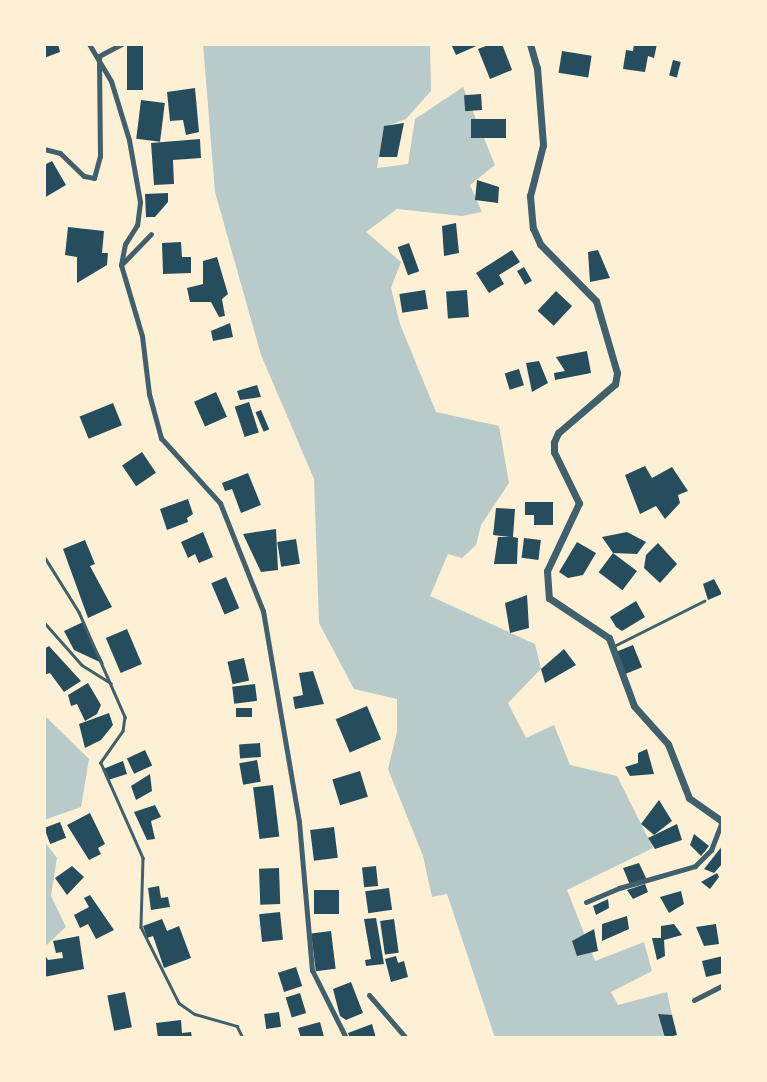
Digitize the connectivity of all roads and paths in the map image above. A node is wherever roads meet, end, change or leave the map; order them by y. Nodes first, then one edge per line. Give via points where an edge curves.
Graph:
1 (89, 44) edge
2 (122, 44) edge
3 (530, 44) edge
4 (99, 56) junction
5 (44, 149) edge
6 (152, 233) dead end
7 (121, 265) junction
8 (44, 556) edge
9 (704, 601) dead end
10 (44, 622) edge
11 (614, 646) junction
12 (111, 682) junction
13 (723, 822) edge
14 (586, 902) dead end
15 (723, 985) edge
16 (369, 995) dead end
17 (694, 1000) dead end
18 (243, 1038) edge
19 (345, 1038) edge
20 (406, 1038) edge

1 - 4 street
2 - 4 street
3 - 11 street via 537,68 543,150 530,196 533,228 540,244 596,301 617,373 615,384 558,433 554,442 554,452 579,503 547,571 547,585 549,598 603,633
4 - 5 street via 100,156 94,178 84,176 60,153
4 - 7 street via 130,140 140,202 137,225 125,244
6 - 7 street
7 - 19 street via 142,336 149,394 162,438 220,503 263,611 299,822 312,970
8 - 12 lane via 79,612
9 - 11 lane
10 - 12 lane via 82,664
11 - 13 street via 634,706 668,744 689,798
12 - 18 lane via 125,725 101,762 143,858 141,927 179,1003 195,1014 231,1023
13 - 14 street via 711,850 695,866
15 - 17 street
16 - 20 street

